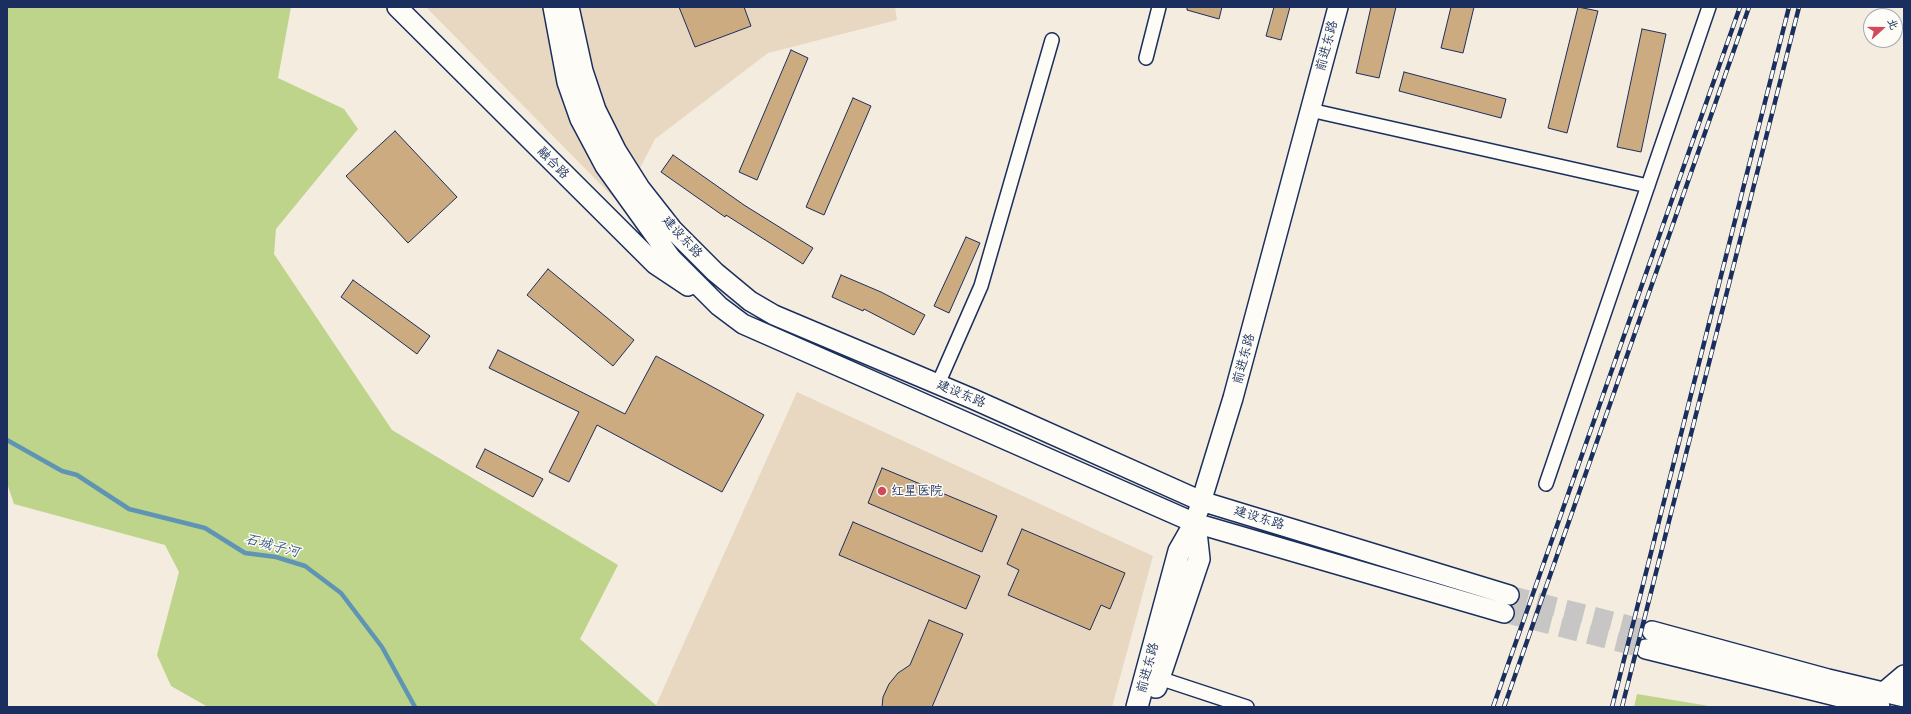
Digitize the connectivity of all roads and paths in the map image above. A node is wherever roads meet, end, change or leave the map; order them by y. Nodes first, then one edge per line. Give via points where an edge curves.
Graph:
1 (397, 7) edge
2 (553, 7) edge
3 (568, 7) edge
4 (1159, 7) edge
5 (1338, 7) edge
6 (1709, 7) edge
7 (1052, 40) dead end
8 (1146, 58) dead end
9 (1310, 110) junction
10 (1648, 186) junction
11 (719, 306) junction
12 (938, 384) junction
13 (1546, 484) dead end
14 (1202, 501) junction
15 (1195, 523) junction
16 (1509, 595) tunnel mouth
17 (1504, 613) tunnel mouth
18 (1649, 640) tunnel mouth
19 (1904, 675) edge
20 (1159, 678) junction
21 (1904, 697) edge
22 (1875, 702) edge
23 (1137, 707) edge
24 (1150, 707) edge
25 (1247, 707) edge

1 - 11 main road, 融合路 via 655,264
2 - 11 main road, 建设东路 via 567,82 580,119 605,166 671,258
3 - 12 main road, 建设东路 via 583,71 596,110 616,150 640,188 673,230 715,272 750,301 768,312
4 - 8 street
5 - 9 main road, 前进东路
6 - 10 street
7 - 12 street via 981,286
9 - 10 street
9 - 14 main road, 前进东路 via 1233,398
10 - 13 street
11 - 15 main road, 建设东路 via 743,324
12 - 14 main road, 建设东路
14 - 15 main road, 前进东路
14 - 16 main road, 建设东路
15 - 17 main road, 建设东路
15 - 20 main road via 1199,559
15 - 23 main road, 前进东路 via 1179,551
18 - 22 main road via 1820,677
19 - 22 main road
20 - 24 main road
20 - 25 street
21 - 22 main road

